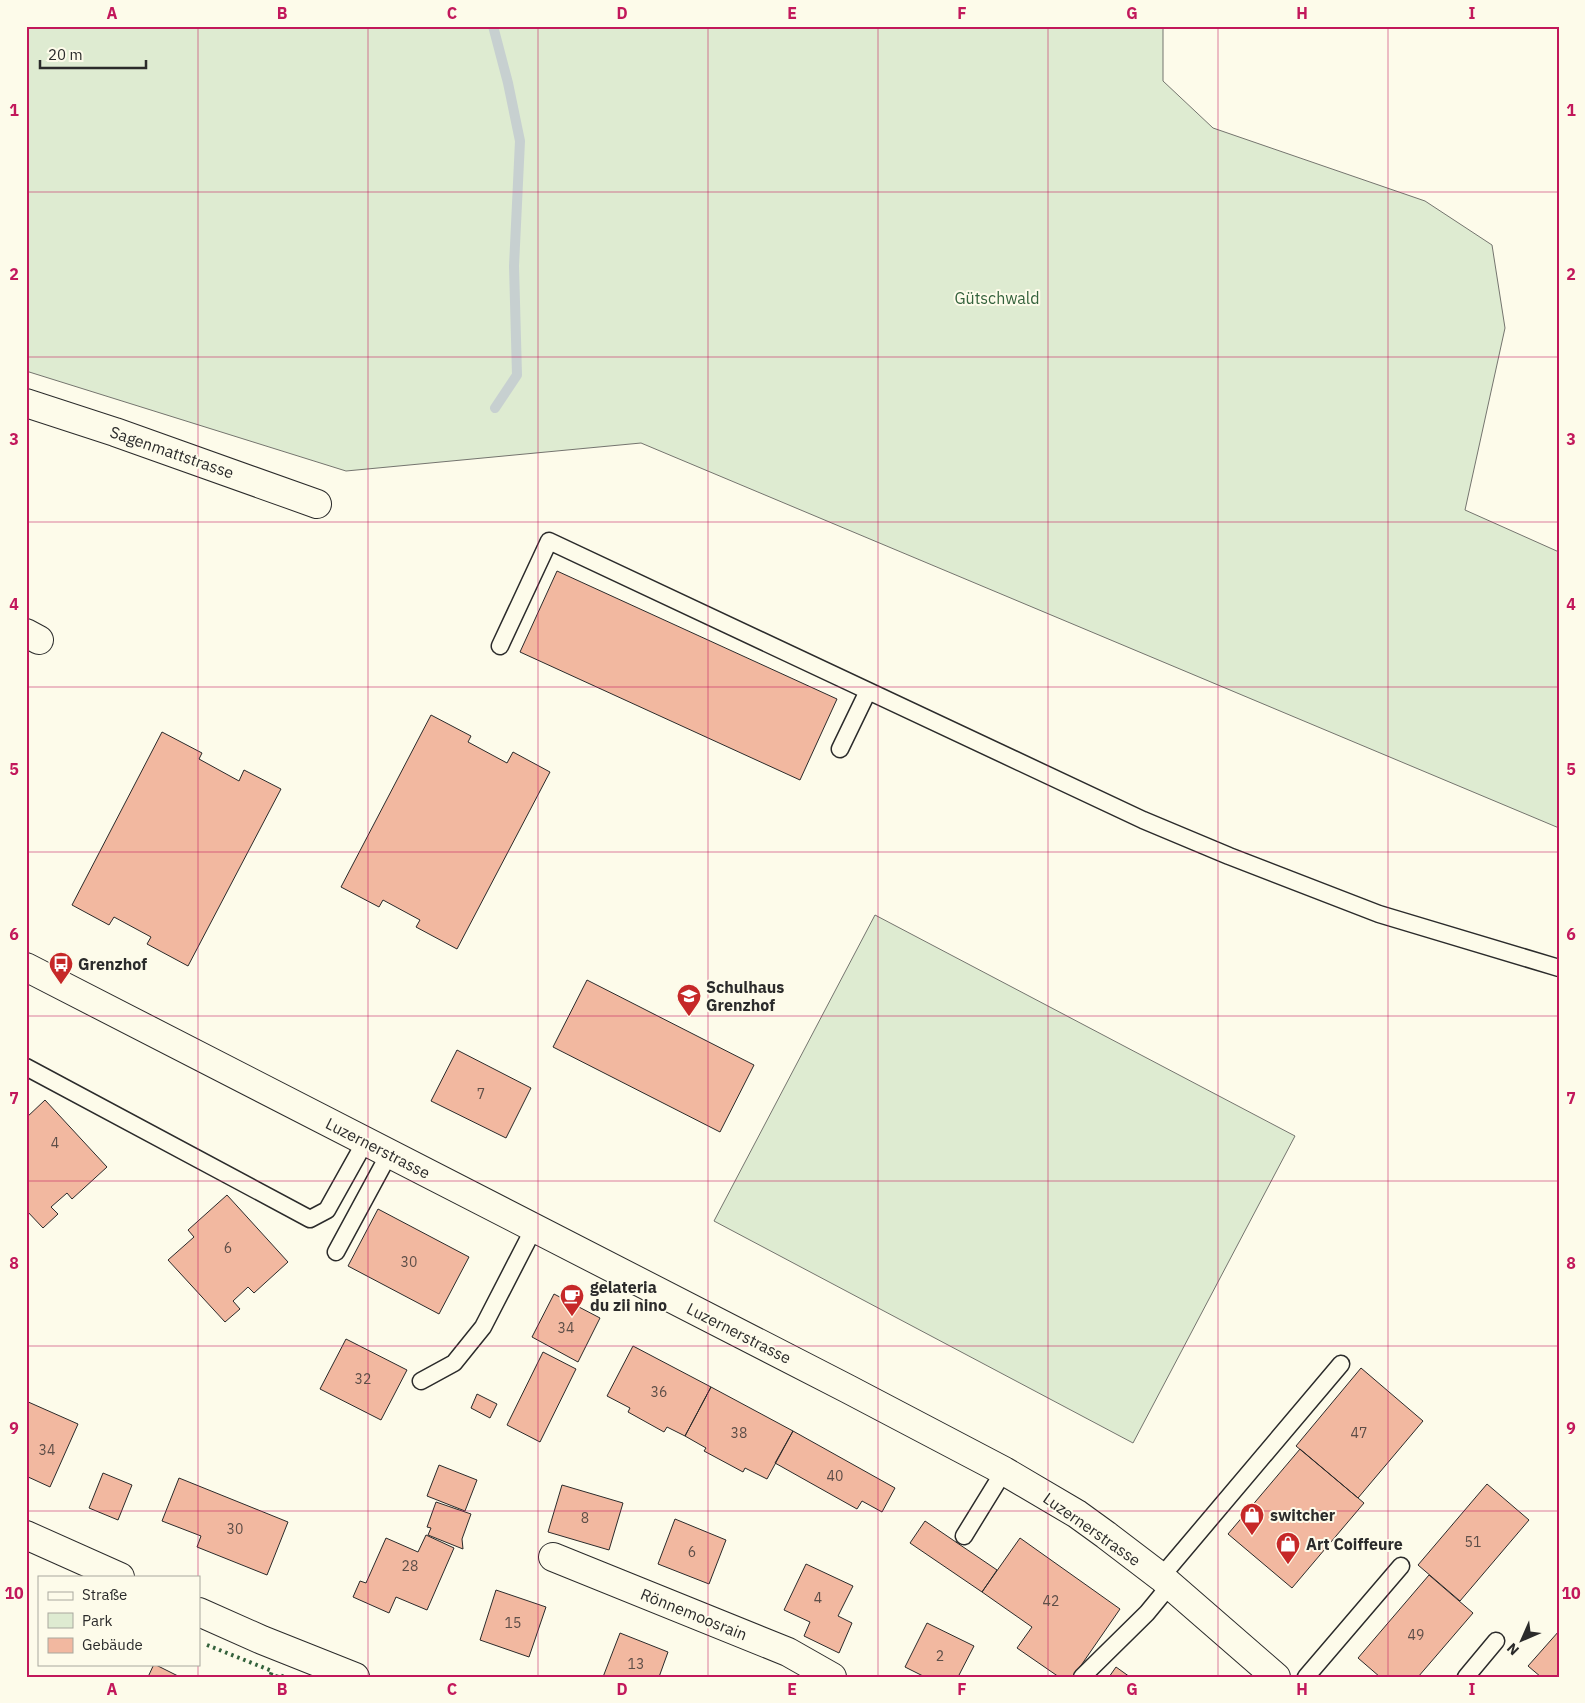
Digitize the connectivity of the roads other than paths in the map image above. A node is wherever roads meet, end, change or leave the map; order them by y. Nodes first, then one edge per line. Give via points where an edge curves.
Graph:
1 (26, 403) edge
2 (317, 504) dead end
3 (500, 646) dead end
4 (868, 691) junction
5 (840, 749) dead end
6 (26, 967) edge
7 (1559, 968) edge
8 (26, 1068) edge
9 (377, 1148) junction
10 (534, 1228) junction
11 (336, 1252) dead end
12 (1341, 1364) dead end
13 (421, 1381) dead end
14 (1004, 1471) junction
15 (26, 1535) edge
16 (964, 1536) dead end
17 (553, 1557) dead end
18 (1401, 1566) dead end
19 (118, 1576) edge
20 (1166, 1581) junction
21 (200, 1612) edge
22 (1496, 1641) dead end
23 (355, 1677) edge
24 (832, 1677) edge
25 (1082, 1677) edge
26 (1276, 1677) edge
27 (1306, 1677) edge
28 (1466, 1677) edge

1 - 2 main road, Sagenmattstrasse
3 - 4 lane via 549,541
4 - 5 lane
4 - 7 lane via 1143,820 1229,856 1379,914
6 - 9 main road, Luzernerstrasse
8 - 9 lane via 310,1219 327,1210
9 - 10 main road, Luzernerstrasse
9 - 11 lane
10 - 13 lane via 483,1327 454,1363
10 - 14 main road, Luzernerstrasse
12 - 20 lane
14 - 16 lane
14 - 20 main road, Luzernerstrasse via 1077,1514
15 - 19 main road
17 - 24 main road, Rönnemoosrain via 788,1652
18 - 27 lane
20 - 25 lane via 1146,1613
20 - 26 main road, Luzernerstrasse
21 - 23 main road
22 - 28 lane

